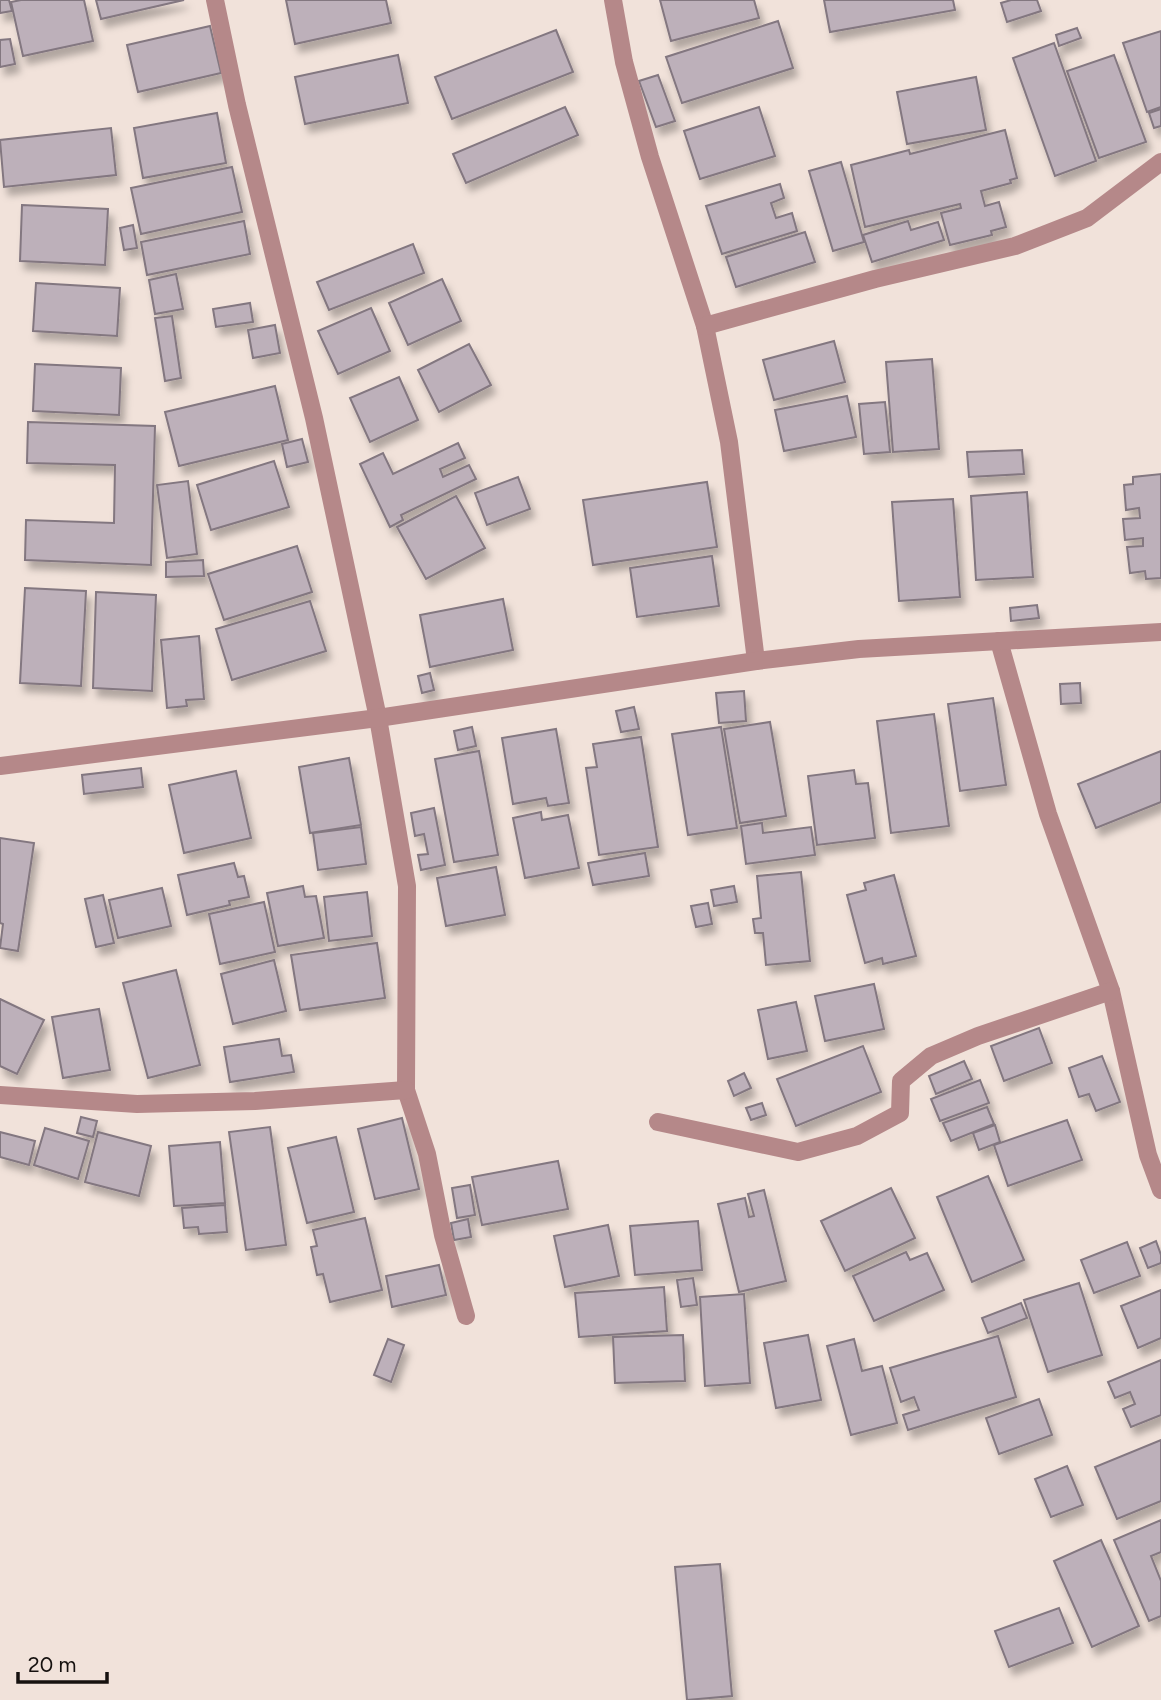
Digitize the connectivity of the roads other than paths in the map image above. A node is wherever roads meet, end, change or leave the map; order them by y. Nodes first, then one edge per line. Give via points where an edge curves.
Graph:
1 (215, 0) edge
2 (613, 0) edge
3 (1161, 162) edge
4 (705, 326) junction
5 (1161, 632) edge
6 (999, 641) junction
7 (756, 661) junction
8 (378, 718) junction
9 (0, 766) edge
10 (1111, 991) junction
11 (406, 1090) junction
12 (0, 1095) edge
13 (658, 1122) dead end
14 (1161, 1190) edge
15 (466, 1316) dead end

1 - 8 street via 314,418
2 - 4 street via 624,62 650,157
3 - 4 street via 1087,218 1015,246 875,278
4 - 7 street via 729,442
5 - 6 street
6 - 7 street via 859,649
6 - 10 street via 1048,814
7 - 8 street
8 - 9 street
8 - 11 street via 407,886
10 - 13 street via 931,1056 901,1080 900,1113 836,1143 798,1152
10 - 14 street via 1148,1155
11 - 12 street via 137,1104
11 - 15 street via 427,1154

